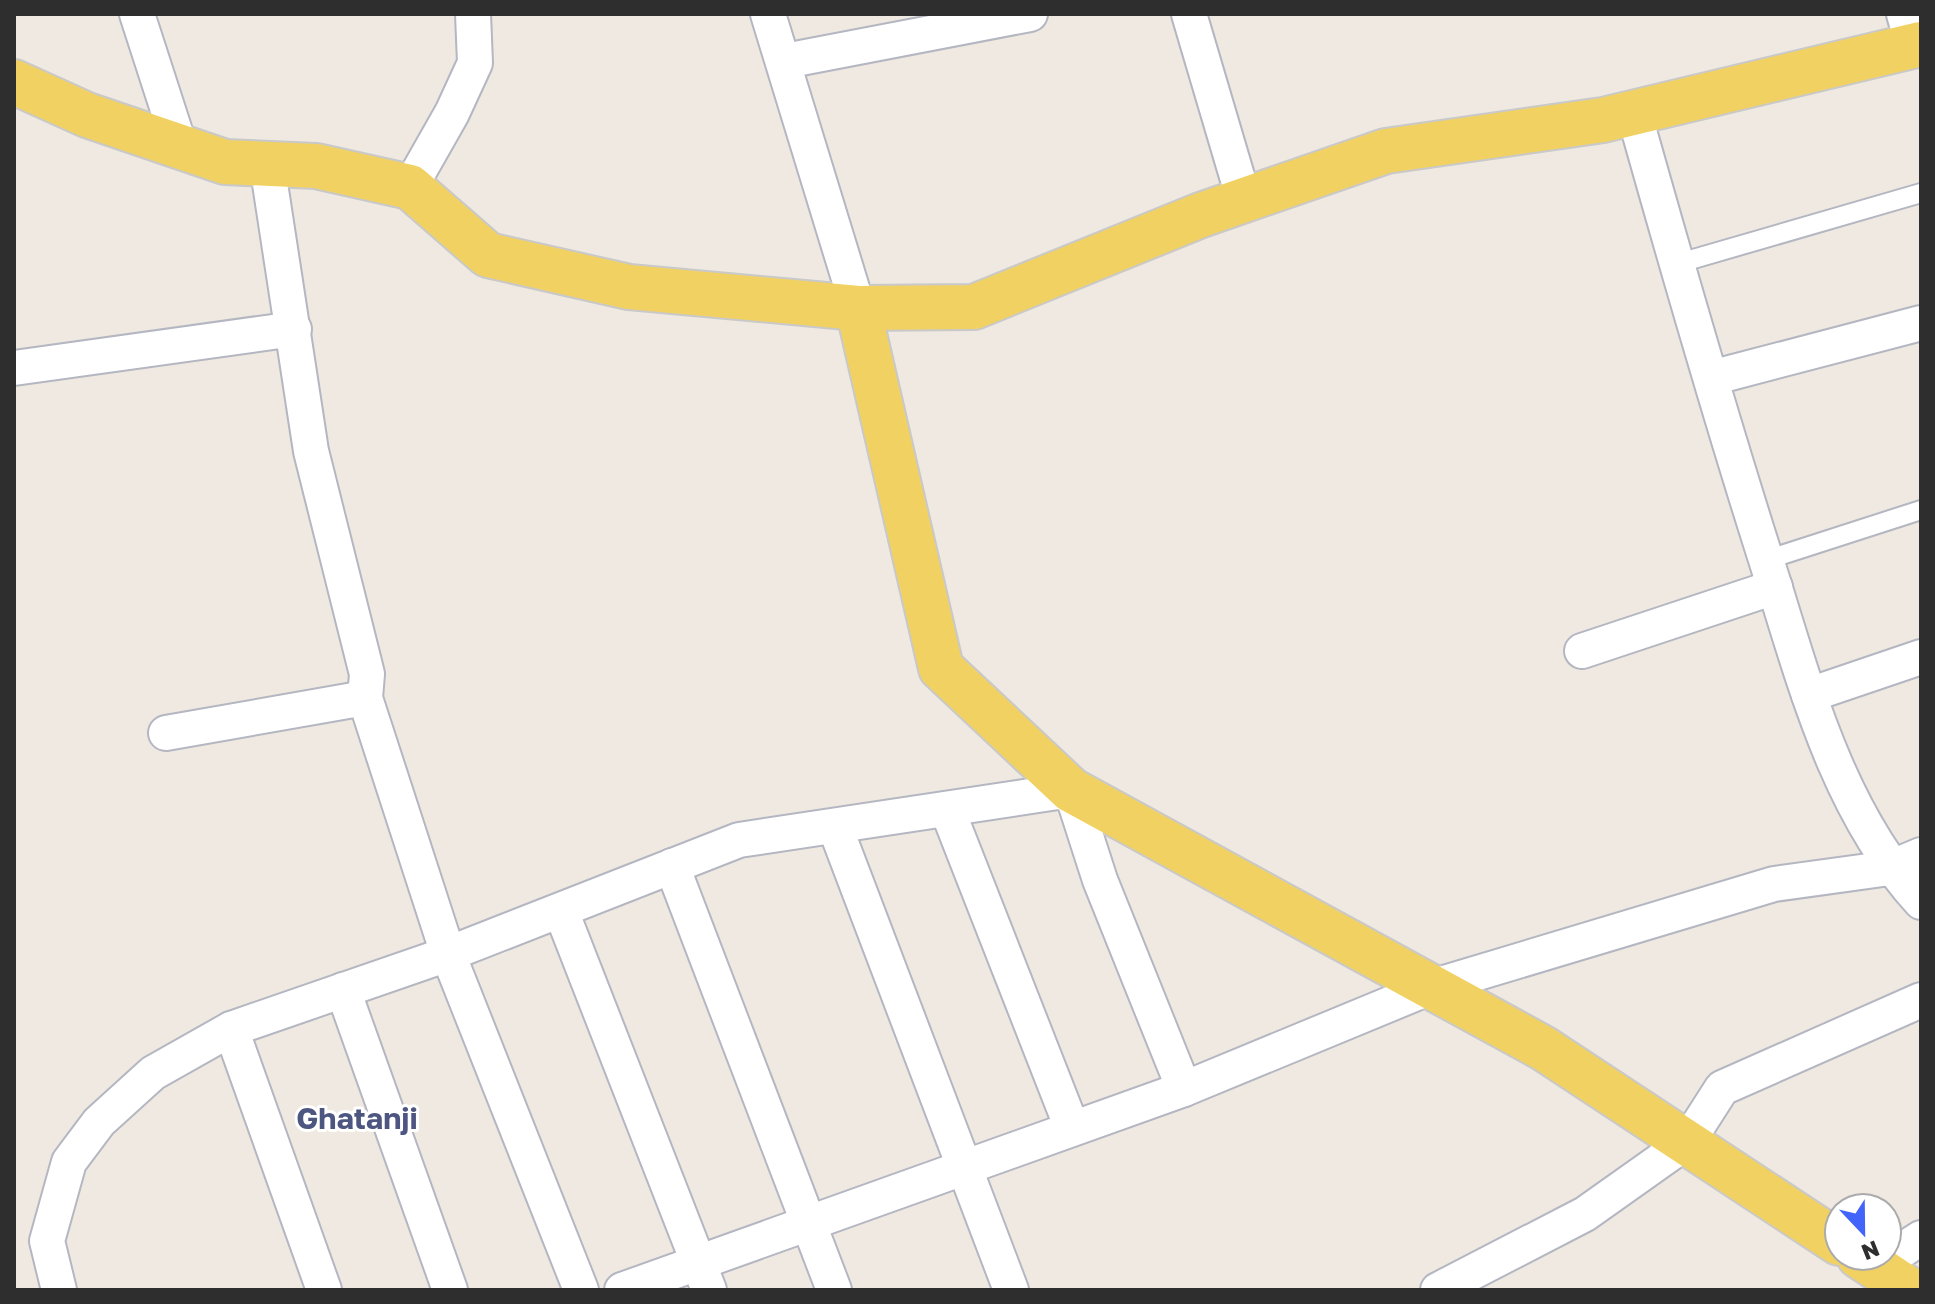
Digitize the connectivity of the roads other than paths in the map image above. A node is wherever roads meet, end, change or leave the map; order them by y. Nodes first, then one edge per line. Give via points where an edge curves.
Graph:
1 (137, 14) edge
2 (473, 14) edge
3 (768, 14) edge
4 (1030, 14) edge
5 (1189, 14) edge
6 (1913, 35) edge
7 (785, 61) junction
8 (14, 82) edge
9 (1634, 113) junction
10 (180, 147) junction
11 (267, 164) junction
12 (410, 187) junction
13 (1921, 193) edge
14 (1244, 200) junction
15 (1676, 264) junction
16 (858, 308) junction
17 (1921, 323) edge
18 (294, 329) junction
19 (14, 368) edge
20 (1711, 378) junction
21 (1921, 510) edge
22 (1771, 574) junction
23 (1582, 651) dead end
24 (1921, 657) edge
25 (1809, 695) junction
26 (365, 698) junction
27 (166, 733) dead end
28 (1071, 790) junction
29 (947, 809) junction
30 (835, 827) junction
31 (1921, 855) edge
32 (672, 866) junction
33 (1890, 868) junction
34 (1921, 902) edge
35 (561, 911) junction
36 (448, 954) junction
37 (1431, 987) junction
38 (343, 990) junction
39 (1921, 1000) edge
40 (231, 1029) junction
41 (1184, 1089) junction
42 (1072, 1128) junction
43 (1688, 1141) junction
44 (962, 1166) junction
45 (807, 1222) junction
46 (1823, 1232) edge
47 (1921, 1238) edge
48 (1903, 1253) edge
49 (704, 1276) edge
50 (59, 1290) edge
51 (324, 1290) edge
52 (450, 1290) edge
53 (581, 1290) edge
54 (622, 1290) edge
55 (834, 1290) edge
56 (1011, 1290) edge
57 (1438, 1290) edge

1 - 10 street
2 - 12 street via 475,63
3 - 7 street
4 - 7 street
5 - 14 street
6 - 9 main road
7 - 16 street
8 - 10 main road via 87,115
9 - 14 main road via 1386,151
9 - 15 street
10 - 11 main road via 225,162
11 - 12 main road via 316,166
11 - 18 street
12 - 16 main road via 488,255 629,287
13 - 15 lane
14 - 16 main road via 974,307
15 - 20 street
16 - 28 main road via 941,668
17 - 20 street
18 - 19 street
18 - 26 street via 311,451 367,674
20 - 22 street
21 - 22 lane
22 - 23 street
22 - 25 street
24 - 25 street
25 - 33 street via 1841,778
26 - 27 street
26 - 36 street
28 - 29 street
28 - 37 main road
28 - 41 street via 1100,880
29 - 30 street
29 - 42 street
30 - 32 street via 739,840
30 - 44 street
31 - 33 street
32 - 35 street
32 - 45 street
33 - 34 street
33 - 37 street via 1774,884
35 - 36 street
35 - 49 street
36 - 38 street
36 - 53 street
37 - 41 street
37 - 43 main road via 1543,1048
38 - 40 street
38 - 52 street
39 - 43 street via 1722,1088
40 - 50 street via 153,1073 99,1122 69,1162 47,1241
40 - 51 street
41 - 42 street
42 - 44 street
43 - 46 main road
43 - 57 street via 1585,1214
44 - 45 street
44 - 56 street
45 - 49 street
45 - 55 street
47 - 48 street
49 - 54 street

